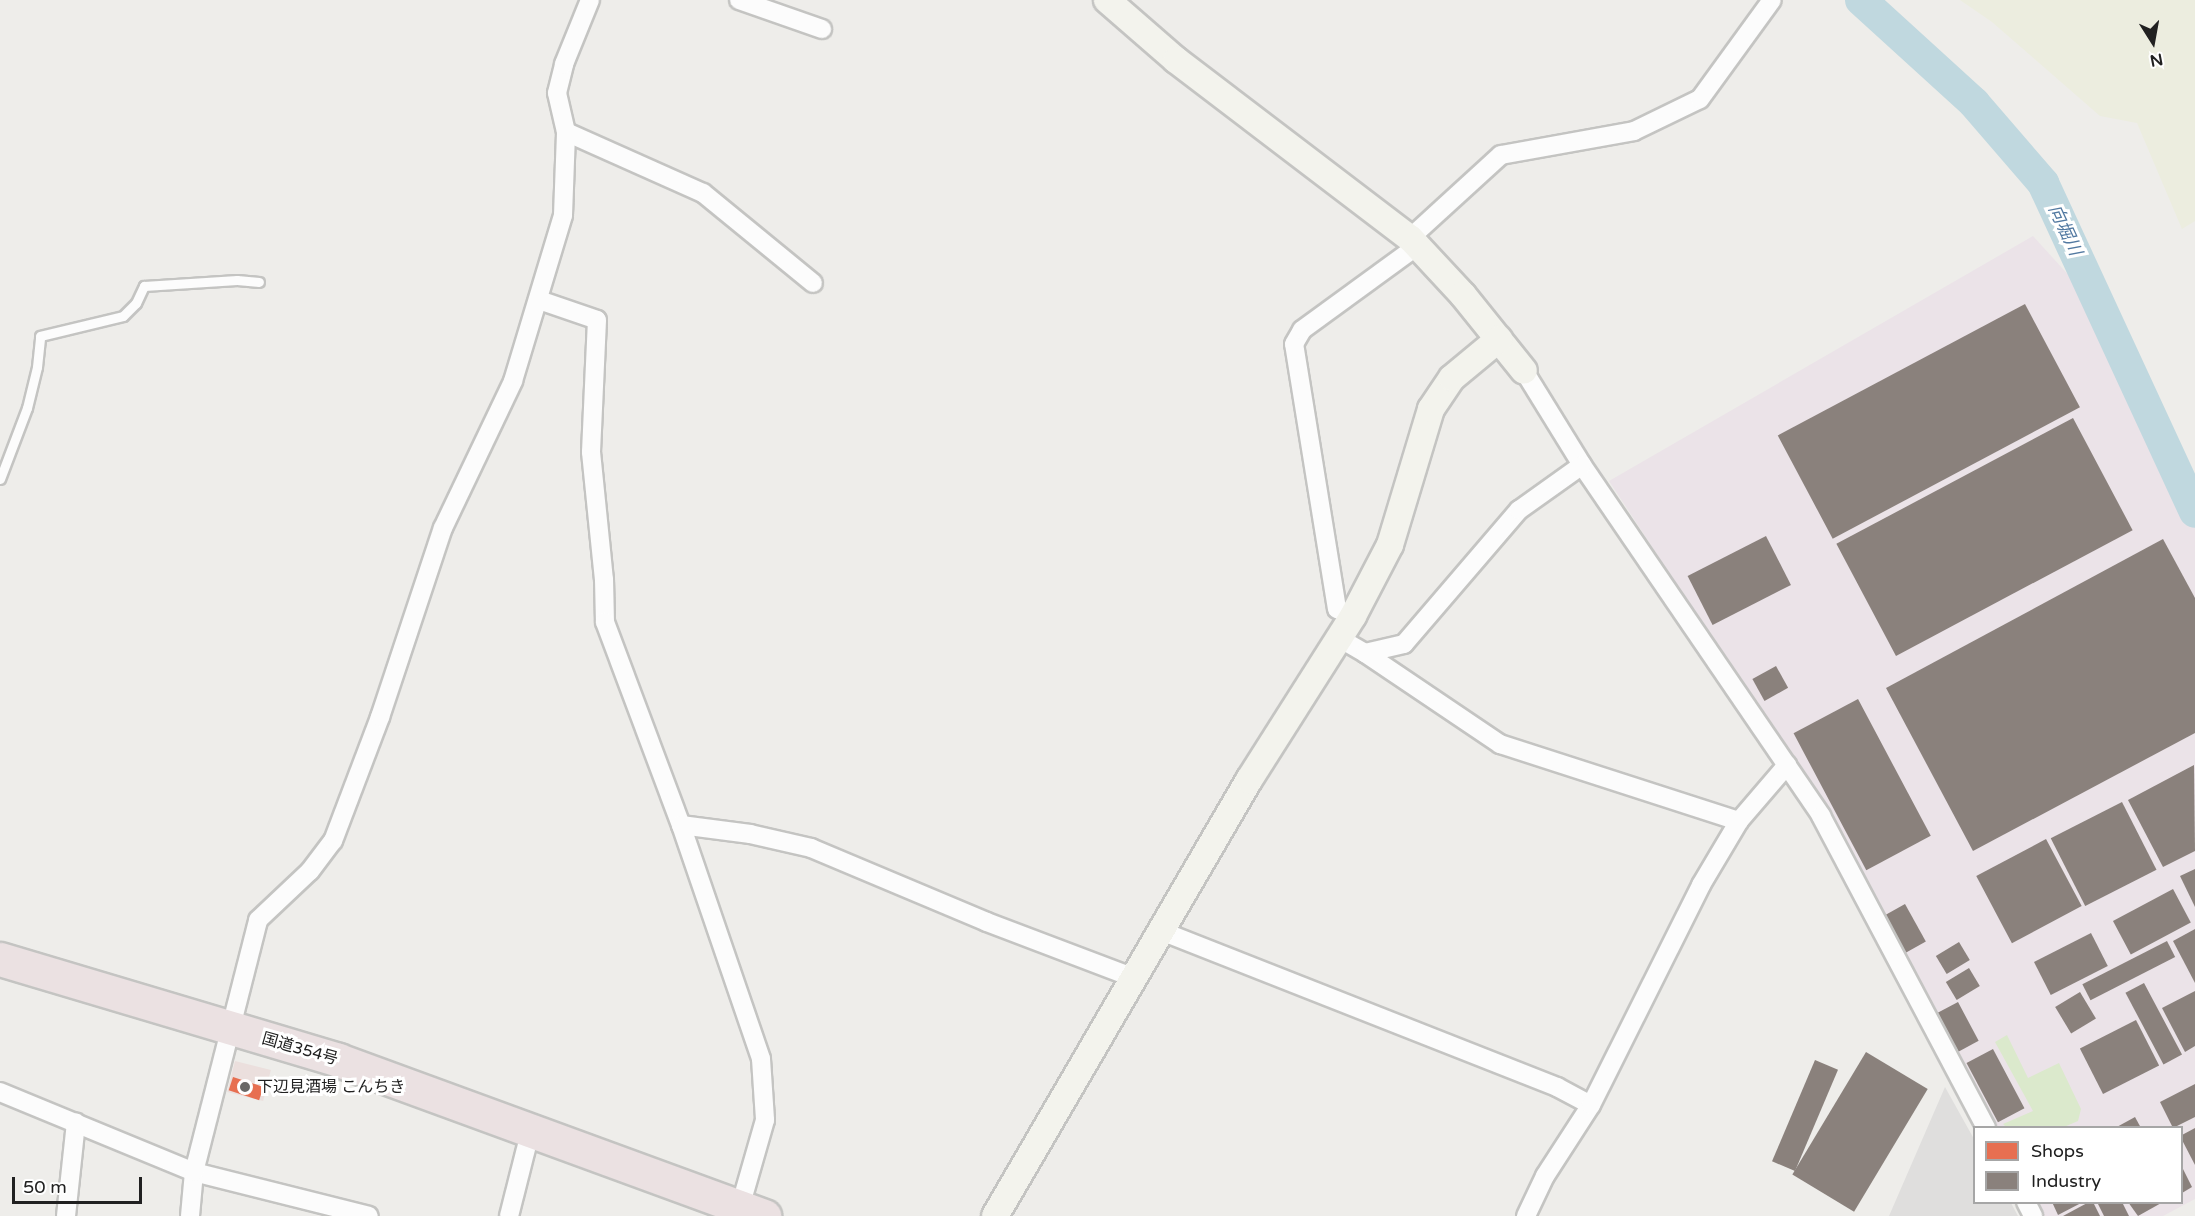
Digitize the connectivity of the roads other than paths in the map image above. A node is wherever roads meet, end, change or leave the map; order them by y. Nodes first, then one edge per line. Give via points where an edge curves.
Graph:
1 (590, 0) edge
2 (739, 0) edge
3 (1107, 0) edge
4 (1770, 3) edge
5 (822, 29) dead end
6 (566, 132) junction
7 (1413, 242) junction
8 (259, 282) dead end
9 (813, 283) dead end
10 (539, 300) junction
11 (1499, 339) junction
12 (1524, 371) joint
13 (1582, 465) junction
14 (0, 479) edge
15 (1353, 616) junction
16 (1339, 638) junction
17 (1365, 653) junction
18 (1787, 765) junction
19 (1739, 821) junction
20 (681, 825) junction
21 (1161, 931) junction
22 (0, 959) edge
23 (1132, 977) junction
24 (233, 1030) junction
25 (0, 1092) edge
26 (1591, 1105) junction
27 (76, 1123) junction
28 (1985, 1126) edge
29 (531, 1129) junction
30 (194, 1172) junction
31 (752, 1211) edge
32 (66, 1216) edge
33 (190, 1216) edge
34 (369, 1216) edge
35 (509, 1216) edge
36 (995, 1216) edge
37 (1526, 1216) edge

1 - 6 street via 564,64 557,93
2 - 5 street
3 - 7 street via 1161,48
4 - 7 street via 1700,99 1634,131 1501,155
6 - 9 street via 703,194
6 - 10 street via 563,215
7 - 11 street
7 - 15 street via 1302,330 1294,344 1337,609
8 - 14 lane via 144,286 136,303 123,316 40,336 27,408
10 - 20 street via 597,320 591,452 605,622
10 - 24 street via 513,381 443,528 380,717 333,841 310,871 258,920
11 - 12 street
11 - 15 street via 1452,378 1431,409 1390,545
12 - 13 street
13 - 17 street via 1519,510 1404,644
13 - 18 street
15 - 16 street
16 - 17 street
16 - 21 street via 1249,780
17 - 19 street via 1500,744
18 - 19 street
18 - 28 street via 1821,816
19 - 26 street via 1701,885
20 - 23 street via 750,834 811,848 987,922
20 - 31 street via 761,1059 765,1120
21 - 23 street
21 - 26 street via 1557,1087
22 - 24 highway, 国道354号
23 - 36 street
24 - 29 highway, 国道354号 via 338,1060
24 - 30 street
25 - 27 street
26 - 37 street via 1545,1176
27 - 30 street
27 - 32 street
29 - 31 highway, 国道354号
29 - 35 street
30 - 33 street
30 - 34 street

